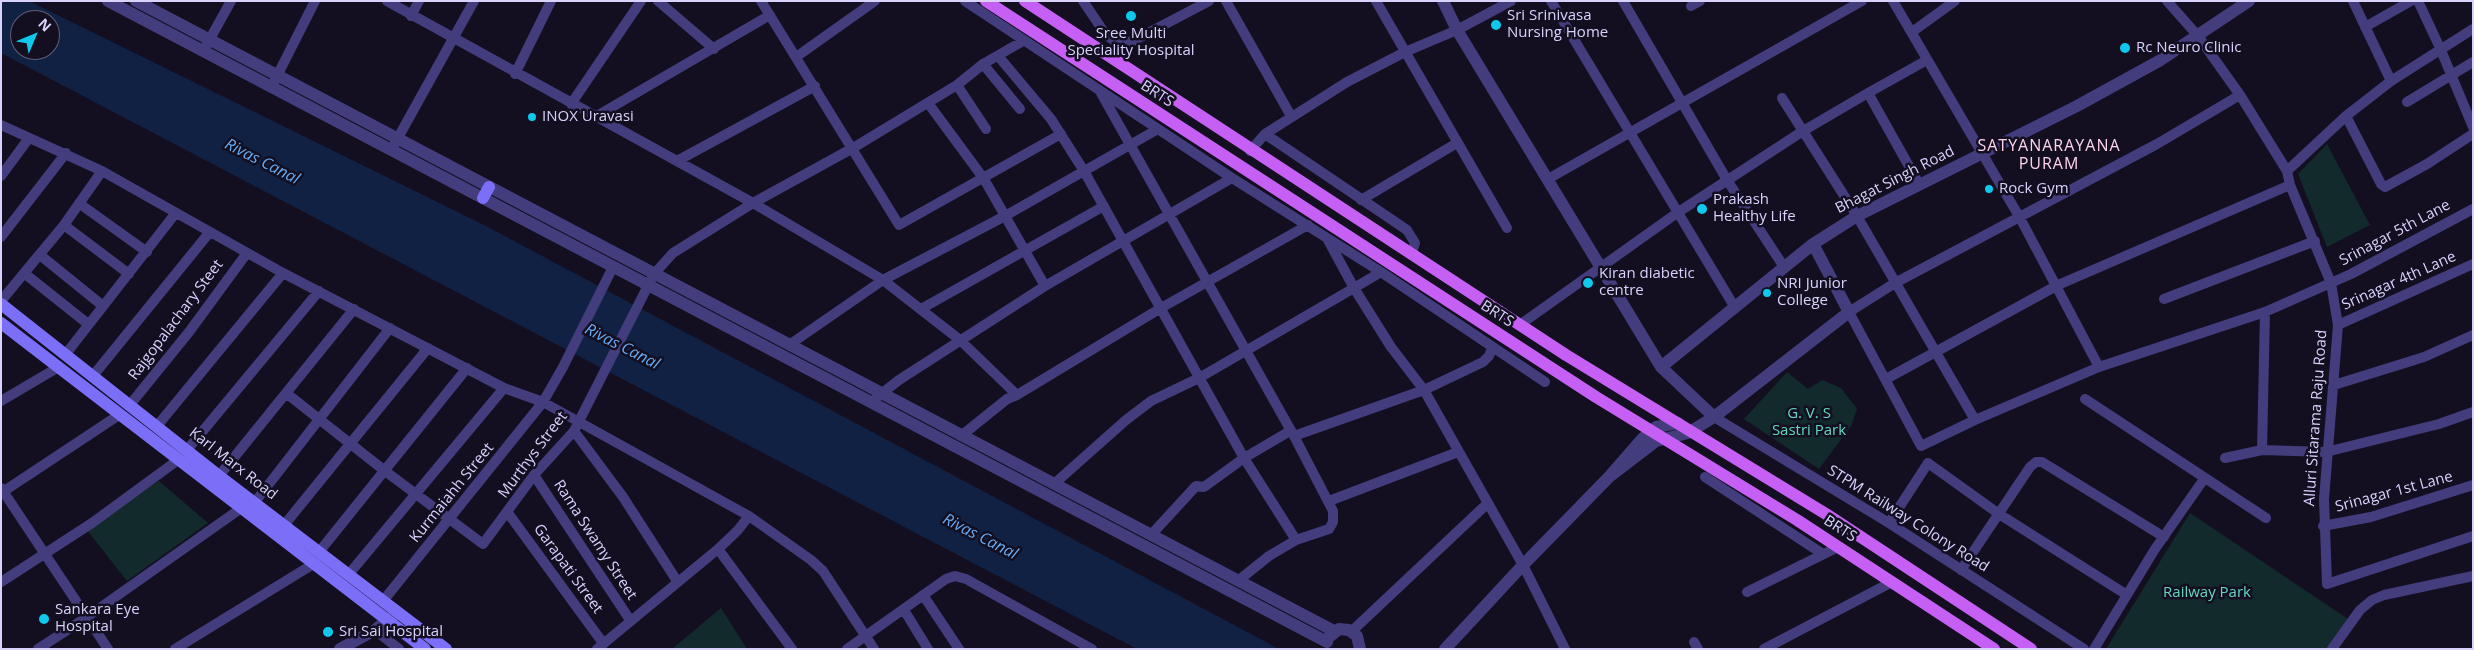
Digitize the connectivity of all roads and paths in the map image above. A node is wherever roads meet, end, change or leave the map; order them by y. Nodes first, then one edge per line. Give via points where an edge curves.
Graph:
1 (108, 1) edge
2 (231, 1) edge
3 (315, 1) edge
4 (387, 1) edge
5 (419, 1) edge
6 (474, 1) edge
7 (550, 1) edge
8 (641, 1) edge
9 (658, 1) edge
10 (761, 1) edge
11 (875, 1) edge
12 (964, 1) edge
13 (986, 1) edge
14 (1025, 1) edge
15 (1083, 1) edge
16 (1209, 1) edge
17 (1226, 1) edge
18 (1376, 1) edge
19 (1443, 1) edge
20 (1511, 1) edge
21 (1551, 1) edge
22 (1623, 1) edge
23 (1862, 1) edge
24 (1893, 1) edge
25 (1955, 1) edge
26 (2166, 1) edge
27 (2249, 1) edge
28 (2353, 1) edge
29 (2411, 1) edge
30 (2418, 1) edge
31 (144, 7) edge
32 (770, 15) junction
33 (411, 16) junction
34 (2365, 27) junction
35 (2473, 29) edge
36 (1458, 30) junction
37 (1912, 32) junction
38 (2198, 36) junction
39 (209, 40) junction
40 (453, 40) junction
41 (1024, 42) junction
42 (2440, 48) junction
43 (714, 49) junction
44 (203, 51) junction
45 (1405, 52) junction
46 (796, 57) junction
47 (998, 57) junction
48 (1927, 60) junction
49 (2473, 62) edge
50 (984, 64) junction
51 (515, 74) junction
52 (2451, 75) junction
53 (274, 81) junction
54 (2391, 81) junction
55 (957, 85) junction
56 (815, 86) junction
57 (1100, 91) junction
58 (1868, 93) junction
59 (2240, 95) junction
60 (1782, 98) dead end
61 (2407, 102) dead end
62 (1680, 103) junction
63 (570, 104) junction
64 (928, 104) junction
65 (1020, 109) dead end
66 (1291, 116) junction
67 (2346, 116) junction
68 (595, 117) junction
69 (1, 125) edge
70 (2473, 127) edge
71 (1158, 128) junction
72 (986, 129) dead end
73 (1803, 132) junction
74 (1628, 133) junction
75 (1061, 134) junction
76 (1265, 134) junction
77 (2473, 134) edge
78 (30, 138) junction
79 (1457, 143) junction
80 (394, 144) junction
81 (1130, 145) junction
82 (853, 148) junction
83 (1250, 150) junction
84 (66, 153) junction
85 (1982, 154) junction
86 (677, 161) junction
87 (102, 171) junction
88 (1084, 171) junction
89 (2287, 171) junction
90 (1, 176) edge
91 (1232, 178) junction
92 (984, 179) junction
93 (1548, 180) junction
94 (1727, 180) junction
95 (1919, 184) junction
96 (2290, 185) junction
97 (486, 193) junction
98 (1361, 200) junction
99 (753, 203) junction
100 (80, 204) junction
101 (1104, 206) junction
102 (2473, 209) edge
103 (1677, 213) junction
104 (176, 214) junction
105 (1168, 214) junction
106 (1005, 216) junction
107 (1857, 216) junction
108 (2020, 218) junction
109 (64, 225) junction
110 (1308, 225) junction
111 (1507, 228) dead end
112 (209, 232) junction
113 (1, 237) edge
114 (1327, 238) junction
115 (1122, 240) junction
116 (2315, 241) junction
117 (1813, 244) junction
118 (1024, 250) junction
119 (147, 252) junction
120 (247, 253) junction
121 (40, 255) junction
122 (1410, 255) junction
123 (2473, 264) edge
124 (1600, 266) junction
125 (1784, 266) junction
126 (611, 270) junction
127 (1381, 272) junction
128 (24, 273) junction
129 (283, 273) junction
130 (130, 274) junction
131 (654, 274) junction
132 (883, 280) junction
133 (1206, 283) junction
134 (1895, 283) junction
135 (2331, 283) junction
136 (2058, 285) junction
137 (648, 286) junction
138 (1045, 286) junction
139 (1354, 288) junction
140 (319, 291) junction
141 (2164, 299) dead end
142 (1, 302) edge
143 (103, 306) junction
144 (1734, 306) junction
145 (1161, 308) junction
146 (354, 309) junction
147 (921, 309) junction
148 (1849, 312) junction
149 (2265, 312) junction
150 (1, 323) edge
151 (88, 324) junction
152 (1521, 324) junction
153 (2338, 325) junction
154 (390, 328) junction
155 (2473, 335) edge
156 (960, 340) junction
157 (789, 345) junction
158 (428, 348) junction
159 (1492, 348) junction
160 (1245, 351) junction
161 (1935, 351) junction
162 (65, 355) junction
163 (1661, 367) junction
164 (2099, 367) junction
165 (57, 368) junction
166 (467, 368) junction
167 (92, 377) junction
168 (1199, 378) junction
169 (1886, 379) junction
170 (1545, 382) dead end
171 (2334, 385) junction
172 (504, 388) junction
173 (1424, 390) junction
174 (881, 392) junction
175 (286, 393) junction
176 (1017, 395) junction
177 (2085, 399) dead end
178 (1, 402) edge
179 (543, 402) junction
180 (872, 403) junction
181 (129, 406) junction
182 (2473, 412) edge
183 (119, 415) junction
184 (1714, 417) junction
185 (319, 420) junction
186 (579, 420) junction
187 (1975, 420) junction
188 (1678, 423) junction
189 (157, 426) junction
190 (574, 431) junction
191 (1650, 431) junction
192 (1692, 431) junction
193 (1292, 434) junction
194 (961, 436) junction
195 (1663, 438) junction
196 (350, 443) junction
197 (187, 450) junction
198 (2262, 450) junction
199 (1458, 452) junction
200 (2326, 452) junction
201 (1244, 458) junction
202 (2225, 458) dead end
203 (178, 460) junction
204 (385, 471) junction
205 (534, 475) junction
206 (219, 476) junction
207 (1609, 477) junction
208 (1705, 477) dead end
209 (2204, 479) junction
210 (1054, 484) junction
211 (2473, 485) edge
212 (2, 491) edge
213 (416, 495) junction
214 (1329, 501) junction
215 (254, 502) junction
216 (1488, 503) junction
217 (240, 509) junction
218 (508, 512) junction
219 (1999, 514) junction
220 (749, 516) junction
221 (451, 518) junction
222 (2266, 518) dead end
223 (1889, 523) junction
224 (284, 524) junction
225 (2324, 526) junction
226 (1152, 535) junction
227 (2473, 536) edge
228 (2164, 537) junction
229 (1296, 540) junction
230 (1838, 547) junction
231 (718, 549) junction
232 (46, 554) junction
233 (1823, 554) junction
234 (317, 558) junction
235 (1523, 565) junction
236 (1961, 570) junction
237 (349, 574) junction
238 (2473, 576) edge
239 (1239, 580) junction
240 (677, 581) junction
241 (1, 582) edge
242 (1892, 582) junction
243 (1746, 592) dead end
244 (2127, 595) junction
245 (923, 596) junction
246 (383, 601) junction
247 (904, 610) junction
248 (88, 617) junction
249 (392, 617) junction
250 (630, 620) junction
251 (375, 630) junction
252 (1334, 631) junction
253 (1352, 631) junction
254 (866, 636) junction
255 (600, 646) edge
256 (1327, 646) edge
257 (1362, 648) edge
258 (38, 649) edge
259 (108, 649) edge
260 (175, 649) edge
261 (340, 649) edge
262 (399, 649) edge
263 (425, 649) edge
264 (446, 649) edge
265 (792, 649) edge
266 (847, 649) edge
267 (874, 649) edge
268 (928, 649) edge
269 (959, 649) edge
270 (1092, 649) edge
271 (1445, 649) edge
272 (1565, 649) edge
273 (1764, 649) edge
274 (1994, 649) edge
275 (2031, 649) edge
276 (2084, 649) edge
277 (2094, 649) edge
278 (2332, 649) edge

1 - 31 street
2 - 39 street
3 - 53 street
4 - 33 street
5 - 33 street
6 - 40 street
7 - 51 street
8 - 63 street
9 - 43 street
10 - 32 street
11 - 46 street
12 - 41 street
13 - 191 main road, BRTS
14 - 83 main road
15 - 16 street via 1106,35 1123,43
17 - 66 street
18 - 45 street
19 - 36 street
20 - 36 street
21 - 74 street
22 - 62 street
23 - 62 street
24 - 37 street
25 - 37 street
26 - 38 street, Alluri Sitarama Raju Road
27 - 38 street, Bhagat Singh Road
28 - 34 street
29 - 34 street
30 - 42 street
31 - 39 street
31 - 44 street
32 - 43 street
32 - 46 street
33 - 40 street
34 - 54 street
35 - 42 street
36 - 45 street
36 - 93 street
37 - 48 street
38 - 59 street, Alluri Sitarama Raju Road
38 - 85 street, Bhagat Singh Road via 2159,61
39 - 44 street
39 - 53 street
40 - 51 street
40 - 80 street
41 - 47 street, Murthys Street
41 - 57 street
42 - 52 street
42 - 54 street
43 - 68 street
44 - 53 street
45 - 66 street
45 - 79 street
46 - 56 street
47 - 50 street, Murthys Street
47 - 75 street
48 - 58 street
48 - 85 street
49 - 52 street
50 - 55 street, Murthys Street
50 - 65 street
51 - 63 street
52 - 61 street
52 - 70 street
53 - 80 street
54 - 67 street
55 - 64 street, Murthys Street
55 - 72 street
56 - 82 street
56 - 86 street
57 - 71 street
57 - 81 street
58 - 73 street
58 - 95 street
59 - 89 street, Alluri Sitarama Raju Road
59 - 108 street
60 - 73 street
62 - 74 street
62 - 94 street
63 - 68 street
64 - 82 street, Murthys Street
64 - 92 street
66 - 76 street
67 - 77 street via 2385,187
67 - 89 street
68 - 86 street
69 - 78 street
71 - 81 street
71 - 91 street
73 - 94 street
73 - 107 street
74 - 93 street
74 - 103 street
75 - 88 street
75 - 92 street
76 - 83 street
76 - 98 street
78 - 84 street
78 - 90 street
79 - 98 street
79 - 111 street
80 - 97 street
81 - 88 street
81 - 105 street
82 - 92 street via 899,225
82 - 99 street, Murthys Street
83 - 122 main road
84 - 87 street
84 - 113 street
85 - 95 street, Bhagat Singh Road
85 - 108 street
86 - 99 street
87 - 100 street
87 - 104 street
88 - 101 street
88 - 106 street
89 - 96 street, Alluri Sitarama Raju Road
91 - 105 street
91 - 110 street
92 - 106 street
93 - 124 street
94 - 103 street
94 - 125 street
95 - 107 street, Bhagat Singh Road
96 - 116 street, Alluri Sitarama Raju Road
96 - 136 street
97 - 126 street
97 - 131 street
98 - 122 street via 1407,230 1415,243
99 - 131 street, Murthys Street via 673,253
99 - 132 street
100 - 109 street
100 - 119 street
101 - 115 street
101 - 118 street
102 - 135 street, Srinagar 5th Lane
103 - 124 street
103 - 144 street
104 - 112 street
104 - 119 street
105 - 115 street
105 - 133 street
106 - 118 street
106 - 132 street
107 - 117 street, Bhagat Singh Road
107 - 134 street
108 - 134 street
108 - 136 street
109 - 121 street
109 - 130 street
110 - 114 street
110 - 133 street
112 - 120 street
112 - 167 street
114 - 127 street
114 - 139 street
115 - 138 street
115 - 145 street
116 - 135 street, Alluri Sitarama Raju Road
116 - 141 street
117 - 125 street, Bhagat Singh Road
117 - 148 street
118 - 138 street
118 - 147 street
119 - 130 street
120 - 129 street
120 - 181 street, Rajgopalachary Steet
121 - 128 street
121 - 143 street
122 - 152 main road
123 - 153 street, Srinagar 4th Lane
124 - 152 street
124 - 163 street
125 - 144 street, Bhagat Singh Road
126 - 137 street
126 - 179 street, Kurmaiahh Street
127 - 139 street
127 - 159 street
128 - 142 street
128 - 151 street
129 - 140 street
129 - 189 street
130 - 143 street
131 - 137 street, Murthys Street
131 - 157 street
132 - 147 street
132 - 157 street
133 - 145 street
133 - 160 street
134 - 148 street
134 - 161 street
135 - 149 street, Srinagar 5th Lane
135 - 153 street, Alluri Sitarama Raju Road
136 - 161 street
136 - 164 street
137 - 180 street
137 - 186 street, Murthys Street
138 - 156 street
139 - 160 street
139 - 173 street via 1391,347
140 - 146 street
140 - 197 street
142 - 162 main road, Karl Marx Road
143 - 151 street
144 - 163 street, Bhagat Singh Road
145 - 168 street
145 - 176 street
146 - 154 street
146 - 175 street
147 - 156 street
148 - 169 street
148 - 184 street
149 - 164 street, Srinagar 5th Lane
149 - 198 street
150 - 165 main road, Karl Marx Road
151 - 162 street
152 - 188 main road
153 - 171 street, Alluri Sitarama Raju Road
154 - 158 street
154 - 185 street
155 - 171 street via 2424,357
156 - 174 street
156 - 176 street
157 - 174 street
158 - 166 street
158 - 196 street
159 - 170 street
159 - 173 street via 1483,362
160 - 168 street
160 - 193 street
161 - 169 street
161 - 187 street
162 - 167 main road, Karl Marx Road
163 - 184 street
164 - 187 street, Srinagar 5th Lane
165 - 178 street
165 - 183 main road, Karl Marx Road
166 - 172 street
166 - 204 street
167 - 181 main road, Karl Marx Road
168 - 201 street
168 - 210 street via 1151,401
169 - 187 street, Srinagar 5th Lane via 1921,446
171 - 200 street, Alluri Sitarama Raju Road
172 - 179 street
172 - 213 street
173 - 193 street
173 - 199 street
174 - 180 street
174 - 194 street
175 - 185 street
175 - 206 street
176 - 194 street via 1007,399
177 - 209 street
179 - 186 street
179 - 221 street, Kurmaiahh Street
180 - 256 street
181 - 189 main road, Karl Marx Road
182 - 200 street via 2439,424
183 - 203 main road, Karl Marx Road
183 - 212 street
184 - 192 street
184 - 223 street, STPM Railway Colony Road
185 - 196 street
185 - 215 street
186 - 190 street, Murthys Street
186 - 220 street
188 - 191 street
188 - 192 main road
189 - 197 main road, Karl Marx Road
190 - 205 street, Murthys Street
190 - 240 street via 623,497
191 - 195 main road, BRTS
191 - 207 street
192 - 195 street
192 - 275 main road via 1826,514
193 - 201 street
193 - 214 street
194 - 210 street
195 - 207 street
195 - 230 main road, BRTS
196 - 204 street
196 - 224 street
197 - 206 main road, Karl Marx Road
198 - 200 street
198 - 202 street
199 - 214 street
199 - 216 street
200 - 225 street, Alluri Sitarama Raju Road
201 - 226 street via 1204,487 1196,486
201 - 229 street
203 - 217 main road, Karl Marx Road
203 - 232 street
204 - 213 street
204 - 234 street
205 - 218 street, Murthys Street
205 - 250 street, Rama Swamy Street
206 - 215 main road, Karl Marx Road
207 - 235 street
208 - 233 street
209 - 222 street
209 - 228 street
210 - 226 street
211 - 225 street, Srinagar 1st Lane via 2371,517
212 - 232 street
213 - 221 street
213 - 237 street
214 - 229 street via 1333,522 1329,529
215 - 224 main road, Karl Marx Road
216 - 235 street
216 - 253 street
217 - 234 main road, Karl Marx Road
217 - 248 street
218 - 221 street, Murthys Street via 483,544
218 - 255 street, Garapati Street
219 - 223 street via 1928,463
219 - 228 street via 2030,467 2042,462
219 - 236 street
219 - 244 street
220 - 231 street
220 - 254 street via 823,572
221 - 246 street, Kurmaiahh Street
223 - 236 street, STPM Railway Colony Road
224 - 234 main road, Karl Marx Road
225 - 227 street, Alluri Sitarama Raju Road via 2327,584
226 - 239 street
228 - 244 street
229 - 239 street
230 - 233 street
230 - 242 main road, BRTS
231 - 240 street
231 - 265 street
232 - 241 street
232 - 248 street
233 - 243 street
234 - 237 main road, Karl Marx Road
234 - 249 main road, Karl Marx Road
234 - 260 street
235 - 271 street
235 - 272 street
236 - 276 street, STPM Railway Colony Road
237 - 246 main road, Karl Marx Road
238 - 278 street via 2384,594 2372,600 2360,610
239 - 252 street
240 - 250 street
242 - 273 street
242 - 274 main road, BRTS
244 - 277 street
245 - 247 street
245 - 269 street
245 - 270 street via 946,579 955,576 966,579
246 - 249 main road, Karl Marx Road
247 - 254 street
247 - 268 street
248 - 258 street
248 - 259 street
249 - 251 street
249 - 263 main road, Karl Marx Road
249 - 264 main road, Karl Marx Road
250 - 255 street
251 - 261 street
251 - 262 street
252 - 253 street
252 - 256 street
253 - 257 street
254 - 266 street
254 - 267 street

